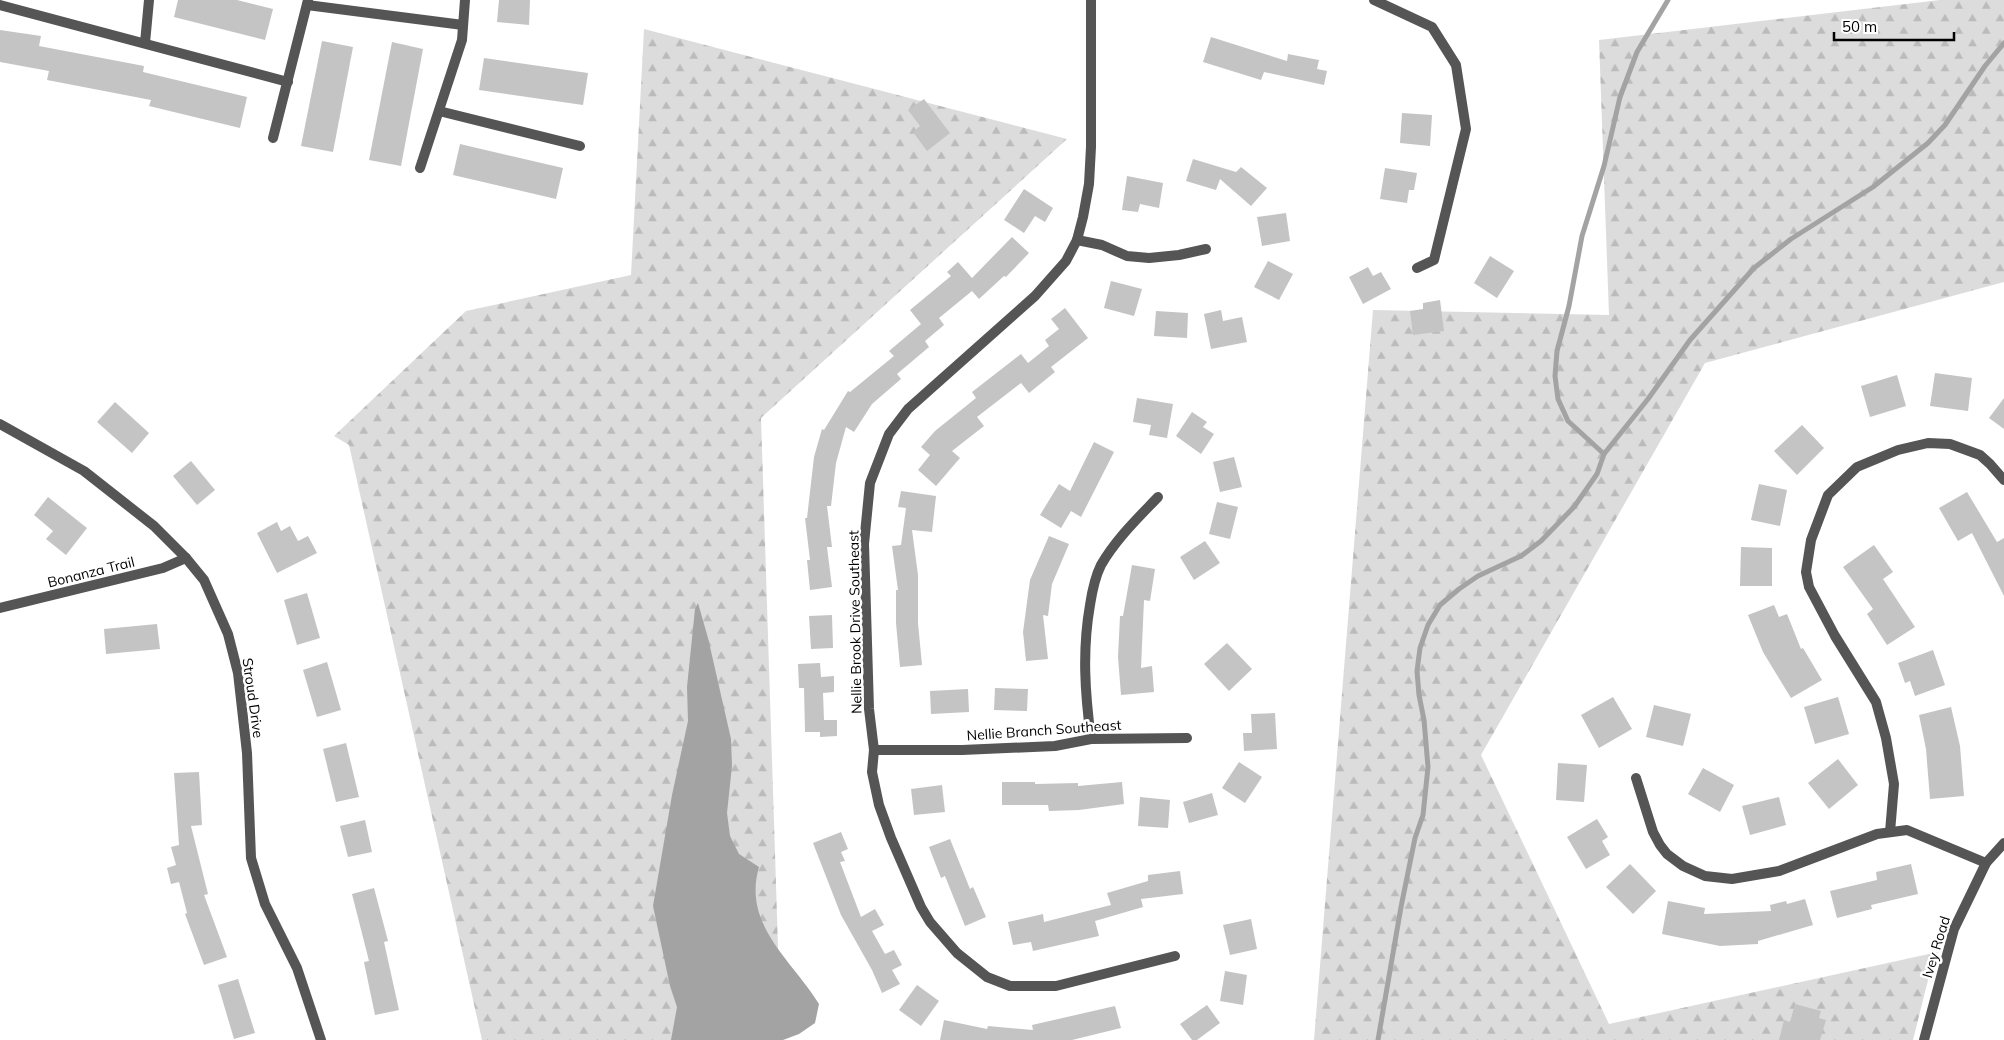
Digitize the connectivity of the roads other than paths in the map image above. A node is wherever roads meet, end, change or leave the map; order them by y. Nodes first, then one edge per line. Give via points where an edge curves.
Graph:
1 (149, 0) edge
2 (464, 0) edge
3 (1091, 0) edge
4 (1374, 0) edge
5 (308, 3) edge
6 (0, 5) edge
7 (463, 25) junction
8 (145, 44) junction
9 (288, 82) junction
10 (438, 111) junction
11 (273, 138) dead end
12 (580, 146) dead end
13 (420, 168) dead end
14 (1077, 240) junction
15 (1206, 249) dead end
16 (1418, 268) dead end
17 (0, 424) edge
18 (2004, 480) edge
19 (1158, 497) dead end
20 (186, 558) junction
21 (0, 608) edge
22 (1187, 738) dead end
23 (1091, 739) junction
24 (874, 750) junction
25 (1636, 778) dead end
26 (1890, 832) junction
27 (2004, 843) edge
28 (1986, 862) junction
29 (1175, 956) dead end
30 (320, 1040) edge
31 (1924, 1040) edge

1 - 8 street
2 - 7 street
3 - 14 street, Nellie Brook Drive Southeast via 1089,184
4 - 16 street via 1432,27 1456,65 1466,129 1434,260
5 - 7 street
5 - 9 street
6 - 8 street
7 - 10 street via 462,40
8 - 9 street
9 - 11 street
10 - 12 street
10 - 13 street
14 - 15 street via 1102,245 1127,256 1148,258
14 - 24 street, Nellie Brook Drive Southeast via 1066,261 1035,296 908,409 889,434 880,455 870,483 864,544 869,709
17 - 20 street, Stroud Drive via 84,471 154,526
18 - 26 street via 1980,455 1950,444 1928,442 1898,450 1857,467 1828,495 1811,540 1806,572 1809,588 1879,711 1894,784
19 - 23 street via 1124,532 1101,566 1092,588 1084,654
20 - 21 street, Bonanza Trail via 163,568
20 - 30 street, Stroud Drive via 204,580 228,634 238,673 247,753 251,858 265,904 297,968
22 - 23 street, Nellie Branch Southeast
23 - 24 street, Nellie Branch Southeast via 1055,746
24 - 29 street, Nellie Brook Drive Southeast via 872,772 879,805 920,907 958,953 987,977 1010,986 1056,986
25 - 26 street via 1660,845 1683,866 1704,876 1732,879 1779,871
26 - 28 street via 1907,830
27 - 28 street, Ivey Road
28 - 31 street, Ivey Road via 1954,929

